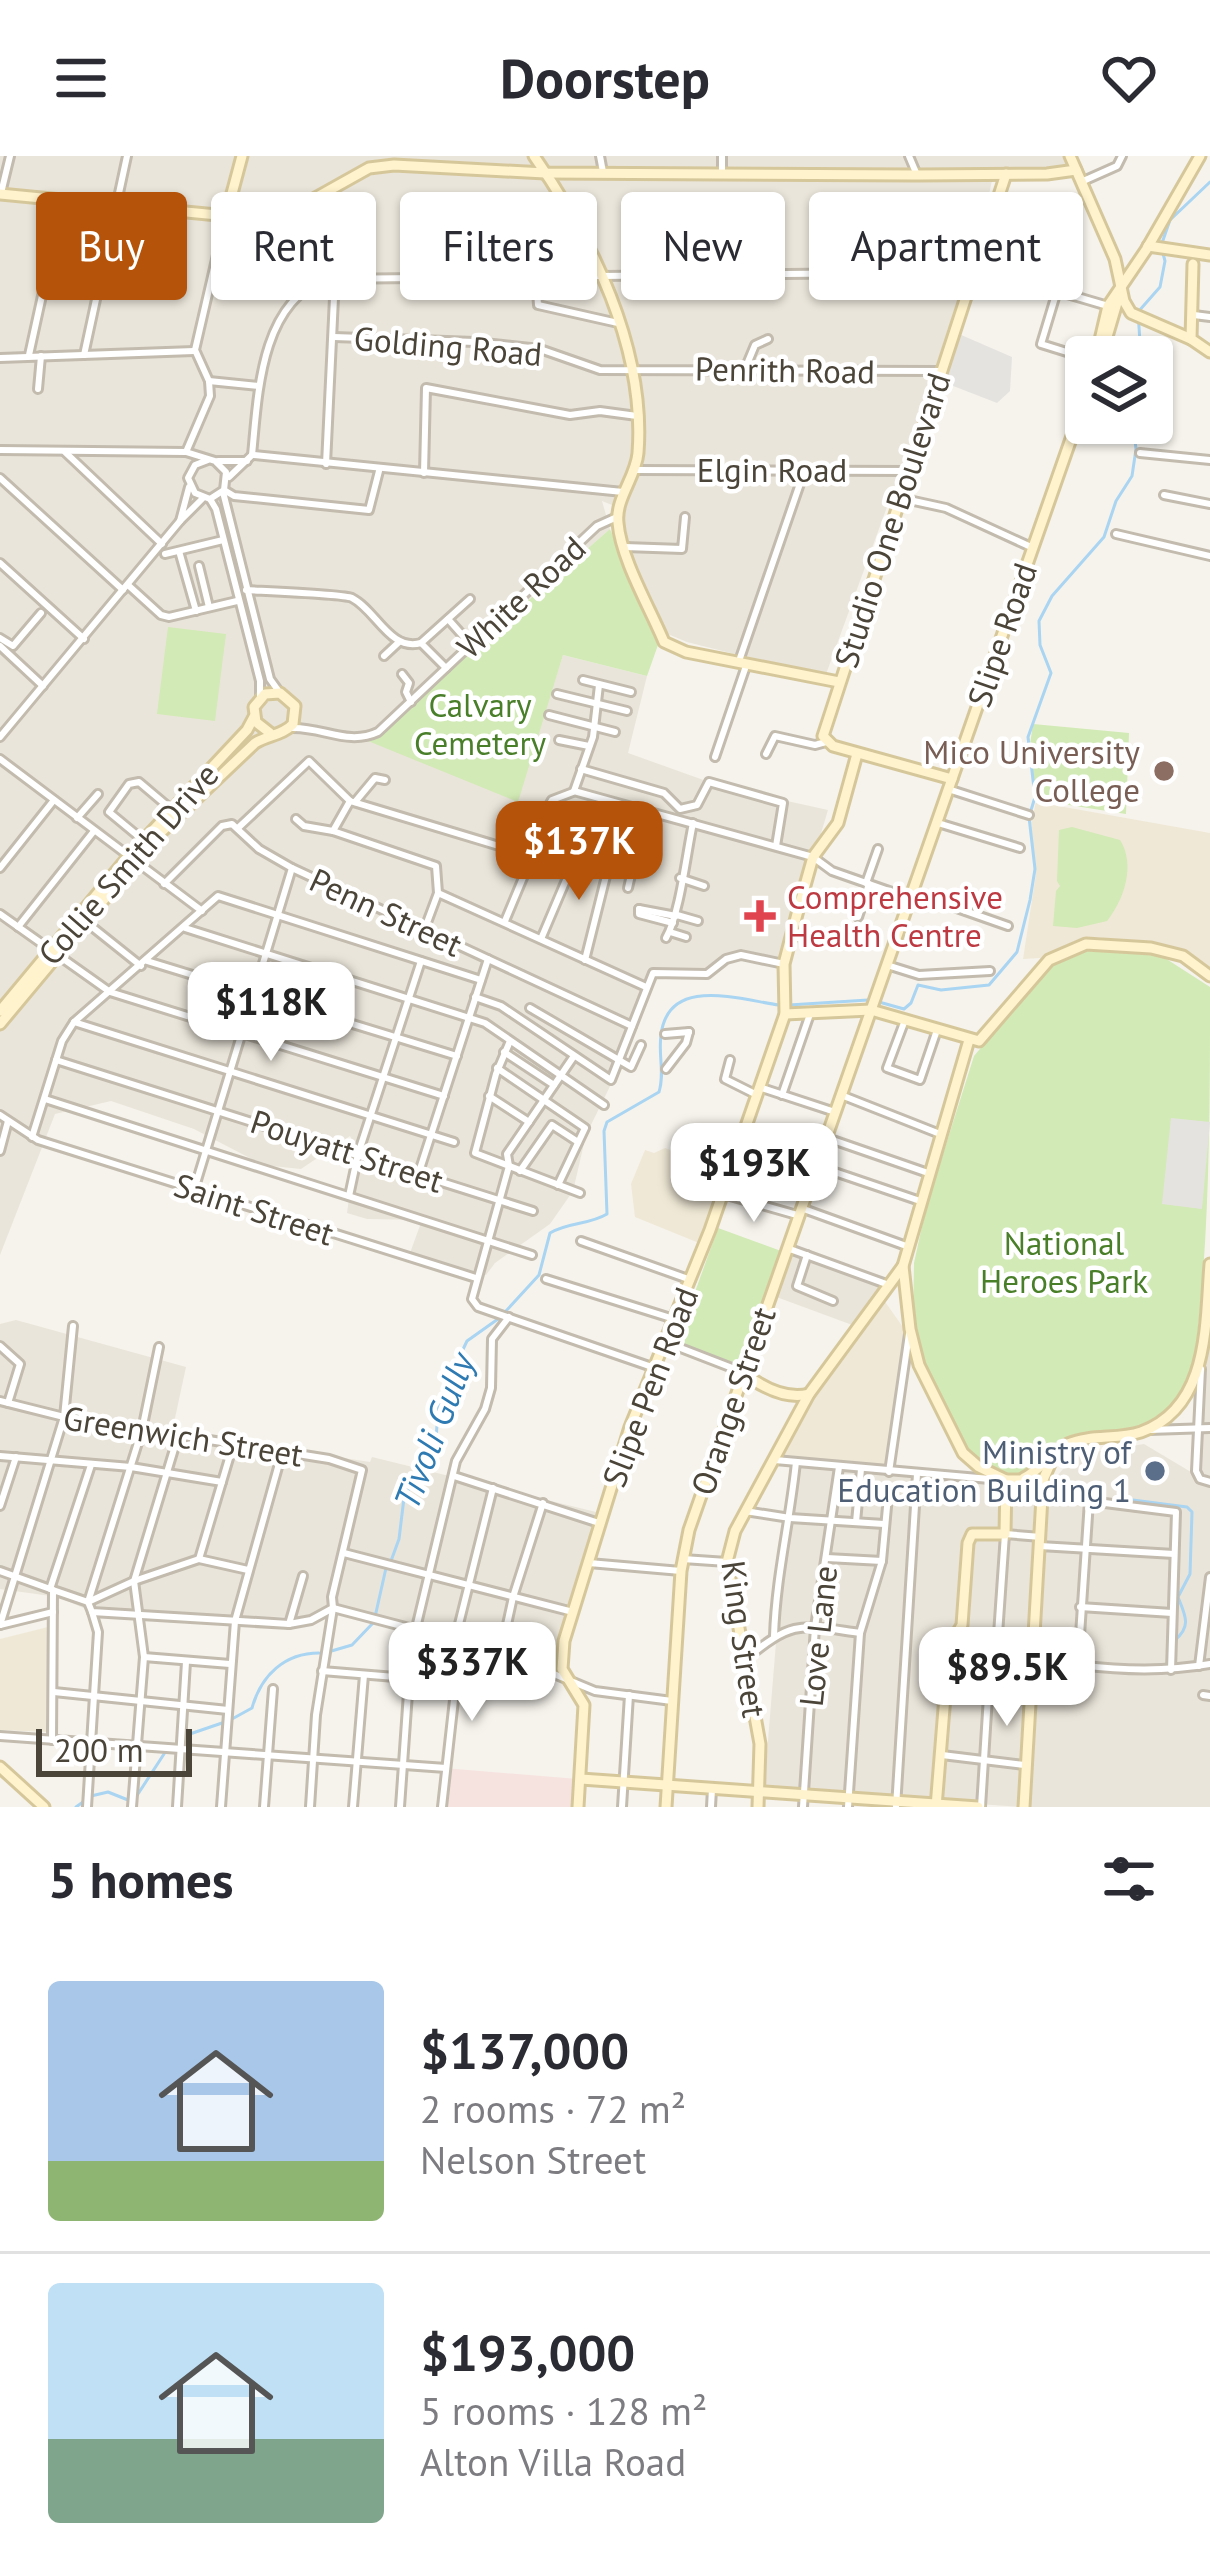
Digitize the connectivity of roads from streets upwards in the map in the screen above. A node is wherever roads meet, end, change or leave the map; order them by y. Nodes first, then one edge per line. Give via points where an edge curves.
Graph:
1 (10, 156) edge
2 (127, 156) edge
3 (242, 156) edge
4 (534, 156) edge
5 (600, 156) edge
6 (722, 156) edge
7 (909, 156) edge
8 (1070, 156) edge
9 (1122, 156) edge
10 (1200, 156) edge
11 (370, 162) edge
12 (1076, 170) junction
13 (545, 172) junction
14 (602, 172) junction
15 (722, 172) junction
16 (1006, 174) junction
17 (917, 175) junction
18 (1082, 182) junction
19 (121, 192) edge
20 (232, 192) edge
21 (321, 192) edge
22 (999, 192) edge
23 (0, 194) edge
24 (36, 197) edge
25 (1157, 251) junction
26 (1210, 256) edge
27 (1193, 264) junction
28 (809, 272) edge
29 (600, 277) junction
30 (211, 281) edge
31 (1121, 285) junction
32 (41, 300) edge
33 (97, 300) edge
34 (291, 300) edge
35 (335, 300) edge
36 (537, 300) edge
37 (962, 300) edge
38 (1108, 306) junction
39 (1190, 314) junction
40 (1135, 315) junction
41 (1210, 317) edge
42 (1113, 319) junction
43 (620, 324) junction
44 (1102, 336) edge
45 (1106, 336) edge
46 (334, 338) junction
47 (768, 339) dead end
48 (1191, 339) junction
49 (195, 350) junction
50 (1065, 351) edge
51 (1210, 352) edge
52 (84, 355) junction
53 (41, 356) junction
54 (28, 357) junction
55 (0, 358) edge
56 (630, 368) junction
57 (746, 369) junction
58 (940, 371) junction
59 (209, 381) junction
60 (259, 386) junction
61 (38, 389) dead end
62 (637, 416) junction
63 (1070, 444) edge
64 (0, 450) edge
65 (65, 452) junction
66 (187, 453) junction
67 (1140, 453) dead end
68 (250, 458) junction
69 (212, 460) junction
70 (1210, 460) edge
71 (326, 464) junction
72 (379, 469) junction
73 (636, 470) junction
74 (805, 471) junction
75 (908, 471) junction
76 (424, 473) junction
77 (0, 478) edge
78 (228, 478) junction
79 (189, 482) junction
80 (223, 491) junction
81 (626, 493) junction
82 (1164, 495) dead end
83 (206, 498) junction
84 (900, 498) junction
85 (1210, 504) edge
86 (617, 517) junction
87 (685, 517) dead end
88 (179, 521) junction
89 (1116, 534) dead end
90 (224, 540) junction
91 (162, 544) junction
92 (625, 547) junction
93 (1033, 548) junction
94 (179, 551) junction
95 (165, 554) dead end
96 (1210, 556) edge
97 (0, 563) edge
98 (199, 566) dead end
99 (126, 587) junction
100 (246, 590) junction
101 (470, 599) dead end
102 (238, 601) junction
103 (209, 608) junction
104 (196, 610) junction
105 (41, 613) dead end
106 (448, 619) junction
107 (84, 639) junction
108 (399, 641) junction
109 (0, 642) edge
110 (421, 644) junction
111 (471, 645) junction
112 (384, 656) dead end
113 (743, 662) junction
114 (446, 668) junction
115 (402, 674) dead end
116 (583, 680) dead end
117 (838, 682) junction
118 (599, 685) junction
119 (43, 686) junction
120 (631, 692) dead end
121 (280, 693) junction
122 (557, 694) dead end
123 (260, 698) junction
124 (411, 702) junction
125 (598, 705) junction
126 (296, 711) junction
127 (626, 712) dead end
128 (549, 716) dead end
129 (254, 717) junction
130 (595, 727) junction
131 (308, 728) junction
132 (288, 729) junction
133 (616, 732) dead end
134 (270, 733) junction
135 (1, 734) edge
136 (559, 740) dead end
137 (826, 742) junction
138 (589, 746) junction
139 (766, 754) dead end
140 (857, 754) junction
141 (716, 757) dead end
142 (0, 759) edge
143 (580, 769) junction
144 (385, 780) dead end
145 (950, 784) junction
146 (574, 791) junction
147 (98, 794) dead end
148 (54, 800) junction
149 (353, 802) junction
150 (171, 809) junction
151 (646, 810) junction
152 (680, 814) junction
153 (1029, 815) dead end
154 (76, 818) junction
155 (296, 819) dead end
156 (936, 822) junction
157 (693, 823) junction
158 (238, 828) junction
159 (94, 831) junction
160 (333, 831) junction
161 (144, 841) junction
162 (776, 846) junction
163 (1020, 848) dead end
164 (878, 849) dead end
165 (532, 856) junction
166 (813, 857) junction
167 (131, 860) junction
168 (669, 861) dead end
169 (683, 864) junction
170 (0, 868) edge
171 (292, 868) junction
172 (667, 878) dead end
173 (680, 880) junction
174 (867, 883) junction
175 (164, 884) junction
176 (704, 886) dead end
177 (628, 888) dead end
178 (438, 893) junction
179 (910, 895) junction
180 (202, 910) junction
181 (0, 914) edge
182 (652, 914) dead end
183 (277, 916) junction
184 (858, 916) dead end
185 (505, 921) junction
186 (698, 921) dead end
187 (86, 922) junction
188 (672, 925) junction
189 (1008, 926) dead end
190 (18, 927) junction
191 (185, 928) junction
192 (424, 930) junction
193 (686, 937) dead end
194 (542, 938) junction
195 (54, 954) junction
196 (264, 954) junction
197 (488, 959) junction
198 (585, 960) junction
199 (421, 961) junction
200 (144, 964) junction
201 (784, 964) junction
202 (886, 965) junction
203 (990, 971) dead end
204 (1210, 976) edge
205 (481, 980) junction
206 (646, 987) junction
207 (110, 992) junction
208 (252, 993) junction
209 (475, 997) junction
210 (407, 1001) junction
211 (530, 1008) dead end
212 (871, 1010) junction
213 (0, 1011) edge
214 (785, 1014) junction
215 (810, 1014) junction
216 (469, 1018) junction
217 (905, 1020) junction
218 (74, 1022) junction
219 (0, 1024) edge
220 (632, 1026) junction
221 (937, 1030) junction
222 (240, 1032) junction
223 (665, 1034) dead end
224 (395, 1037) junction
225 (510, 1039) junction
226 (972, 1044) junction
227 (641, 1045) dead end
228 (504, 1052) junction
229 (457, 1055) junction
230 (574, 1056) junction
231 (56, 1060) junction
232 (730, 1060) dead end
233 (620, 1062) junction
234 (497, 1068) junction
235 (666, 1069) dead end
236 (228, 1072) junction
237 (562, 1074) junction
238 (383, 1077) junction
239 (554, 1085) junction
240 (756, 1091) junction
241 (782, 1095) junction
242 (841, 1095) junction
243 (444, 1096) junction
244 (489, 1096) junction
245 (545, 1099) junction
246 (45, 1100) junction
247 (604, 1105) dead end
248 (216, 1110) junction
249 (835, 1112) junction
250 (371, 1114) junction
251 (0, 1115) edge
252 (8, 1121) junction
253 (529, 1122) junction
254 (431, 1134) junction
255 (940, 1134) junction
256 (32, 1137) junction
257 (827, 1138) junction
258 (454, 1142) dead end
259 (578, 1142) junction
260 (0, 1151) edge
261 (206, 1151) junction
262 (358, 1154) junction
263 (509, 1166) junction
264 (817, 1166) junction
265 (520, 1171) junction
266 (419, 1172) junction
267 (928, 1173) junction
268 (558, 1185) junction
269 (194, 1190) junction
270 (580, 1193) dead end
271 (723, 1194) junction
272 (349, 1196) junction
273 (500, 1201) junction
274 (920, 1201) junction
275 (533, 1211) dead end
276 (799, 1212) junction
277 (488, 1239) junction
278 (581, 1241) dead end
279 (909, 1247) junction
280 (787, 1248) junction
281 (532, 1255) dead end
282 (807, 1256) junction
283 (1210, 1264) edge
284 (903, 1266) junction
285 (476, 1279) junction
286 (546, 1279) dead end
287 (691, 1280) junction
288 (889, 1285) junction
289 (833, 1300) dead end
290 (1208, 1305) edge
291 (508, 1317) junction
292 (676, 1319) junction
293 (73, 1326) dead end
294 (910, 1329) junction
295 (664, 1342) junction
296 (0, 1346) edge
297 (159, 1347) dead end
298 (1206, 1349) edge
299 (652, 1367) junction
300 (1201, 1368) junction
301 (741, 1371) junction
302 (757, 1384) junction
303 (1200, 1387) junction
304 (1210, 1387) edge
305 (809, 1394) junction
306 (786, 1395) junction
307 (1186, 1396) junction
308 (4, 1402) edge
309 (730, 1402) junction
310 (1198, 1405) junction
311 (797, 1415) junction
312 (64, 1417) junction
313 (1166, 1425) junction
314 (1196, 1427) junction
315 (1210, 1428) edge
316 (142, 1430) junction
317 (178, 1436) junction
318 (233, 1445) junction
319 (282, 1453) junction
320 (0, 1456) edge
321 (1053, 1456) junction
322 (16, 1457) junction
323 (53, 1459) junction
324 (772, 1460) junction
325 (796, 1462) junction
326 (92, 1465) junction
327 (131, 1467) junction
328 (839, 1467) junction
329 (861, 1469) junction
330 (889, 1472) junction
331 (166, 1473) junction
332 (917, 1474) junction
333 (454, 1475) junction
334 (1012, 1480) junction
335 (1043, 1480) junction
336 (222, 1482) junction
337 (1210, 1482) edge
338 (493, 1488) junction
339 (888, 1496) dead end
340 (543, 1503) junction
341 (0, 1506) edge
342 (745, 1510) junction
343 (790, 1519) junction
344 (831, 1521) junction
345 (856, 1522) junction
346 (599, 1523) junction
347 (886, 1524) junction
348 (1005, 1534) junction
349 (1041, 1542) junction
350 (1084, 1550) junction
351 (343, 1552) junction
352 (1174, 1554) junction
353 (827, 1558) junction
354 (199, 1559) junction
355 (883, 1561) junction
356 (585, 1562) junction
357 (727, 1562) junction
358 (682, 1565) junction
359 (0, 1570) edge
360 (249, 1570) junction
361 (427, 1574) junction
362 (18, 1576) junction
363 (302, 1576) dead end
364 (1210, 1577) edge
365 (134, 1581) junction
366 (468, 1584) junction
367 (52, 1590) junction
368 (513, 1597) junction
369 (88, 1602) junction
370 (1080, 1607) junction
371 (333, 1608) junction
372 (53, 1612) junction
373 (92, 1612) junction
374 (573, 1612) junction
375 (1174, 1613) junction
376 (140, 1616) junction
377 (235, 1622) junction
378 (289, 1624) junction
379 (0, 1625) edge
380 (815, 1627) junction
381 (414, 1632) junction
382 (860, 1633) junction
383 (774, 1636) junction
384 (957, 1639) junction
385 (455, 1640) junction
386 (994, 1648) junction
387 (501, 1652) junction
388 (144, 1657) junction
389 (1033, 1660) junction
390 (743, 1661) junction
391 (186, 1662) junction
392 (230, 1664) junction
393 (1210, 1664) edge
394 (1078, 1665) junction
395 (1199, 1666) junction
396 (1171, 1670) junction
397 (322, 1671) junction
398 (364, 1675) junction
399 (407, 1678) junction
400 (570, 1680) junction
401 (456, 1682) junction
402 (273, 1689) dead end
403 (54, 1692) junction
404 (629, 1695) junction
405 (94, 1696) junction
406 (138, 1699) junction
407 (675, 1702) junction
408 (182, 1706) junction
409 (228, 1710) junction
410 (0, 1736) edge
411 (52, 1740) junction
412 (92, 1740) junction
413 (136, 1745) junction
414 (180, 1751) junction
415 (225, 1752) junction
416 (268, 1754) junction
417 (940, 1755) junction
418 (315, 1757) junction
419 (984, 1759) junction
420 (357, 1762) junction
421 (403, 1763) junction
422 (1028, 1766) junction
423 (0, 1767) edge
424 (446, 1768) junction
425 (581, 1779) junction
426 (623, 1784) junction
427 (667, 1786) junction
428 (712, 1789) junction
429 (759, 1793) junction
430 (804, 1794) junction
431 (848, 1803) edge
432 (896, 1804) edge
433 (37, 1805) edge
434 (936, 1805) edge
435 (87, 1807) edge
436 (133, 1807) edge
437 (177, 1807) edge
438 (221, 1807) edge
439 (264, 1807) edge
440 (310, 1807) edge
441 (353, 1807) edge
442 (400, 1807) edge
443 (442, 1807) edge
444 (578, 1807) edge
445 (622, 1807) edge
446 (666, 1807) edge
447 (711, 1807) edge
448 (758, 1807) edge
449 (802, 1807) edge
450 (979, 1807) edge
451 (1024, 1807) edge

1 - 23 street
2 - 19 street
3 - 20 street
4 - 13 street
5 - 14 street
6 - 15 street
7 - 17 street
8 - 12 street
9 - 18 street
10 - 25 street
11 - 13 street
11 - 21 street
12 - 16 street
12 - 18 street
13 - 14 street
13 - 29 street
14 - 15 street
15 - 17 street
16 - 17 street
16 - 22 street, Studio One Boulevard
18 - 31 street
23 - 24 street
25 - 26 street
25 - 27 street
25 - 31 street
26 - 27 street
27 - 39 street
28 - 29 street
29 - 43 street
30 - 49 street
31 - 38 street
31 - 40 street
31 - 42 street
32 - 54 street
33 - 52 street
34 - 60 street
35 - 46 street
36 - 43 street
37 - 58 street, Studio One Boulevard
38 - 44 street
38 - 50 street via 1057,291 1041,344
39 - 41 street
39 - 48 street
40 - 42 street
40 - 48 street
42 - 45 street
43 - 56 street
46 - 56 street, Golding Road via 475,342 541,349 600,370
46 - 71 street
47 - 57 street via 755,344
48 - 51 street
49 - 52 street
49 - 59 street
52 - 53 street
53 - 54 street
53 - 61 street
54 - 55 street
56 - 57 street, Penrith Road
56 - 62 street
57 - 58 street, Penrith Road
58 - 75 street, Studio One Boulevard
59 - 60 street
59 - 66 street
60 - 68 street
62 - 73 street
62 - 76 street via 570,415 426,388
63 - 93 street, Slipe Road
64 - 65 street
65 - 66 street
65 - 91 street
66 - 69 street
66 - 79 street
67 - 70 street
68 - 69 street
68 - 71 street
68 - 78 street
69 - 78 street
69 - 79 street via 195,465
71 - 72 street
72 - 76 street
72 - 80 street via 369,510
73 - 74 street, Elgin Road
73 - 81 street
74 - 75 street, Elgin Road
74 - 113 street
75 - 84 street, Studio One Boulevard
76 - 81 street
77 - 99 street
78 - 80 street
79 - 83 street
79 - 88 street
80 - 83 street
80 - 100 street
81 - 86 street
82 - 85 street
83 - 88 street
83 - 90 street
84 - 93 street via 946,508
84 - 117 street, Studio One Boulevard
86 - 92 street
86 - 111 street, White Road via 597,526
87 - 92 street via 682,549
88 - 91 street
89 - 96 street
90 - 94 street
90 - 102 street
91 - 99 street
92 - 113 street via 664,642
93 - 145 street, Slipe Road
94 - 95 street
94 - 104 street
97 - 107 street
98 - 103 street
99 - 104 street via 161,615
99 - 107 street
100 - 108 street via 354,598
100 - 121 street
101 - 106 street
102 - 103 street
102 - 123 street
103 - 104 street
105 - 109 street via 13,646
106 - 110 street
106 - 111 street
107 - 119 street
108 - 110 street
108 - 112 street
109 - 119 street
110 - 114 street
111 - 114 street, White Road
113 - 117 street
113 - 141 street
114 - 124 street, White Road
115 - 124 street
116 - 118 street
117 - 137 street, Studio One Boulevard
118 - 120 street
118 - 125 street
119 - 135 street
121 - 123 street
121 - 126 street
122 - 125 street
123 - 129 street
124 - 131 street, White Road via 365,737
125 - 127 street
125 - 130 street
126 - 131 street
126 - 132 street
128 - 130 street
129 - 134 street
129 - 150 street, Collie Smith Drive
130 - 133 street
130 - 138 street
131 - 132 street, White Road
132 - 134 street
134 - 167 street, Collie Smith Drive
136 - 138 street
137 - 139 street via 775,736
137 - 140 street
138 - 143 street
140 - 145 street
140 - 166 street, Slipe Pen Road via 838,823
142 - 148 street
143 - 146 street
143 - 152 street via 664,794
144 - 149 street via 375,778
145 - 153 street
145 - 156 street, Slipe Road
146 - 151 street
146 - 165 street via 552,800
147 - 154 street
148 - 154 street
148 - 170 street
149 - 158 street via 309,761
149 - 160 street
149 - 165 street
150 - 161 street, Collie Smith Drive
150 - 161 street via 136,780 120,795 109,812
151 - 152 street
151 - 177 street
152 - 157 street
152 - 162 street via 697,805 709,782 783,802
154 - 159 street
155 - 160 street
156 - 163 street
156 - 179 street, Slipe Road
157 - 162 street
157 - 169 street
158 - 171 street, Penn Street
158 - 175 street via 222,826
159 - 167 street
159 - 190 street
160 - 178 street via 436,866
161 - 167 street, Collie Smith Drive
162 - 166 street
164 - 174 street
165 - 185 street
166 - 174 street
166 - 201 street, Slipe Pen Road
167 - 175 street
167 - 187 street, Collie Smith Drive
167 - 195 street, Collie Smith Drive
168 - 169 street
169 - 173 street
171 - 183 street
171 - 192 street, Penn Street
172 - 173 street
173 - 176 street
173 - 188 street
174 - 179 street
174 - 184 street
175 - 180 street
178 - 185 street
178 - 192 street
179 - 189 street
179 - 202 street, Slipe Road
180 - 183 street via 218,896
180 - 191 street
181 - 190 street
182 - 188 street
183 - 196 street
183 - 199 street
185 - 194 street
186 - 188 street
187 - 195 street, Collie Smith Drive
187 - 200 street
188 - 193 street
190 - 195 street
191 - 196 street
191 - 200 street
192 - 197 street, Penn Street
194 - 198 street
194 - 198 street via 583,845 614,854
195 - 207 street
195 - 213 street, Collie Smith Drive
195 - 219 street, Collie Smith Drive
196 - 208 street
196 - 210 street
197 - 205 street
197 - 220 street, Penn Street
198 - 206 street
199 - 205 street
199 - 210 street
200 - 207 street
200 - 208 street
201 - 206 street via 741,956 707,974 655,972
201 - 214 street, Slipe Pen Road
202 - 203 street via 920,975
202 - 212 street, Slipe Road
204 - 226 street via 1183,956 1086,944 1049,960
205 - 209 street
206 - 220 street
207 - 218 street
207 - 222 street
208 - 222 street
208 - 224 street
209 - 216 street
209 - 230 street
210 - 216 street
210 - 224 street
211 - 233 street
212 - 215 street
212 - 217 street
212 - 242 street, Orange Street
214 - 215 street
214 - 240 street, Slipe Pen Road
215 - 241 street
216 - 225 street
216 - 229 street
217 - 221 street
217 - 221 street via 887,1068 920,1080
218 - 231 street
218 - 236 street
220 - 233 street
221 - 226 street
222 - 236 street
222 - 238 street
223 - 235 street via 689,1032
224 - 229 street
224 - 238 street
225 - 228 street
225 - 237 street
226 - 255 street
227 - 233 street via 632,1067
228 - 234 street
228 - 239 street
229 - 243 street
230 - 233 street via 611,1080
230 - 237 street
231 - 246 street
231 - 248 street, Pouyatt Street
232 - 240 street via 724,1079
234 - 244 street
234 - 245 street
236 - 248 street
236 - 250 street
237 - 239 street
237 - 247 street
238 - 243 street
238 - 250 street
239 - 245 street
240 - 241 street
240 - 271 street, Slipe Pen Road
241 - 249 street
242 - 249 street, Orange Street
242 - 255 street
243 - 254 street
244 - 253 street
244 - 263 street via 474,1150
245 - 253 street
245 - 259 street via 583,1126
246 - 256 street
246 - 261 street
248 - 261 street
248 - 262 street, Pouyatt Street
249 - 257 street, Orange Street
250 - 254 street
250 - 262 street
251 - 252 street, Saint Street
252 - 256 street, Saint Street
252 - 260 street
253 - 263 street via 507,1154
254 - 258 street
254 - 266 street
255 - 267 street
256 - 269 street, Saint Street
257 - 264 street, Orange Street
257 - 267 street
259 - 265 street via 552,1125
259 - 268 street
261 - 269 street
261 - 272 street
262 - 266 street, Pouyatt Street
262 - 272 street
263 - 265 street
263 - 273 street
264 - 274 street
264 - 276 street, Orange Street
265 - 268 street
266 - 273 street, Pouyatt Street
267 - 274 street
268 - 270 street
269 - 285 street, Saint Street
271 - 276 street
271 - 287 street, Slipe Pen Road
272 - 277 street
273 - 275 street, Pouyatt Street
273 - 277 street
274 - 279 street
276 - 279 street
276 - 280 street, Orange Street
277 - 281 street
277 - 285 street
278 - 287 street
279 - 284 street
280 - 282 street
280 - 301 street, Orange Street
282 - 288 street
282 - 289 street via 797,1286
283 - 290 street
284 - 288 street, King Street
284 - 294 street
285 - 291 street via 474,1304
286 - 292 street
287 - 292 street, Slipe Pen Road
288 - 305 street, King Street
290 - 298 street
291 - 299 street
291 - 333 street via 492,1340 488,1402
292 - 295 street, Slipe Pen Road
293 - 312 street
294 - 330 street
294 - 334 street via 963,1453
295 - 299 street, Slipe Pen Road
295 - 301 street
296 - 308 street via 20,1364
297 - 316 street
298 - 300 street
299 - 346 street, Slipe Pen Road
300 - 303 street
300 - 307 street
301 - 302 street
301 - 309 street, Orange Street
302 - 306 street
302 - 309 street via 740,1385
303 - 304 street
303 - 310 street
305 - 306 street
305 - 311 street, King Street
306 - 311 street
307 - 310 street
307 - 313 street
308 - 312 street, Greenwich Street
309 - 358 street, Orange Street
310 - 314 street
311 - 324 street, King Street
312 - 316 street, Greenwich Street
312 - 323 street
313 - 314 street
313 - 321 street via 1068,1444
314 - 315 street
314 - 337 street via 1196,1471
316 - 317 street, Greenwich Street
316 - 327 street
317 - 318 street, Greenwich Street
317 - 331 street
318 - 319 street, Greenwich Street
318 - 336 street
319 - 351 street, Greenwich Street via 358,1467
319 - 360 street
320 - 322 street, Greenwich Street
321 - 334 street
321 - 335 street
322 - 323 street, Greenwich Street
322 - 341 street
323 - 326 street, Greenwich Street
323 - 362 street
324 - 325 street
324 - 342 street, King Street
325 - 328 street
325 - 343 street
326 - 327 street, Greenwich Street
326 - 367 street
327 - 331 street, Greenwich Street
327 - 369 street
328 - 329 street
328 - 344 street, Love Lane
329 - 330 street
329 - 345 street
330 - 332 street
331 - 336 street, Greenwich Street
331 - 365 street
332 - 334 street
332 - 432 street
333 - 338 street
333 - 361 street
334 - 335 street
334 - 348 street
335 - 349 street
336 - 354 street
338 - 340 street
338 - 366 street
339 - 347 street
340 - 346 street
340 - 368 street
342 - 343 street
342 - 357 street, King Street
343 - 344 street
343 - 383 street
344 - 345 street
344 - 353 street, Love Lane
345 - 347 street
346 - 356 street, Slipe Pen Road
347 - 355 street
348 - 349 street
348 - 384 street via 969,1538
348 - 386 street
349 - 350 street
349 - 389 street
350 - 352 street
350 - 352 street via 1089,1501 1176,1512
350 - 370 street
351 - 361 street
351 - 371 street
352 - 375 street
353 - 355 street
353 - 380 street, Love Lane
354 - 360 street
354 - 365 street
355 - 382 street
356 - 358 street
356 - 374 street, Slipe Pen Road
357 - 358 street
357 - 390 street, King Street
358 - 407 street, Orange Street
359 - 362 street
360 - 377 street
361 - 366 street
361 - 381 street
362 - 367 street
362 - 379 street
363 - 378 street
364 - 395 street
365 - 369 street
365 - 376 street
366 - 368 street
366 - 385 street
367 - 369 street
367 - 372 street
368 - 374 street
368 - 387 street
369 - 373 street
370 - 375 street
370 - 394 street
371 - 378 street
371 - 381 street
371 - 397 street
372 - 379 street
372 - 403 street
373 - 376 street
373 - 405 street
374 - 400 street, Slipe Pen Road via 561,1658
375 - 396 street
376 - 377 street
376 - 388 street
377 - 378 street
377 - 392 street
380 - 382 street
380 - 383 street
380 - 430 street, Love Lane
381 - 385 street
381 - 399 street
382 - 431 street
383 - 390 street
384 - 386 street
384 - 417 street via 949,1648
385 - 387 street
385 - 401 street
386 - 389 street
386 - 419 street
387 - 400 street
388 - 391 street
388 - 406 street
389 - 394 street
389 - 422 street
390 - 429 street, King Street via 760,1744
391 - 392 street
391 - 408 street
392 - 409 street
393 - 395 street
394 - 396 street
395 - 396 street
397 - 398 street
397 - 418 street
398 - 399 street
398 - 420 street
399 - 401 street
399 - 421 street
400 - 404 street
400 - 425 street, Slipe Pen Road via 582,1698
401 - 424 street
402 - 416 street
403 - 405 street
403 - 411 street
404 - 407 street
404 - 426 street
405 - 406 street
405 - 412 street
406 - 408 street
406 - 413 street
407 - 427 street, Orange Street
408 - 409 street
408 - 414 street
409 - 415 street
410 - 411 street
411 - 412 street
412 - 413 street
412 - 435 street
413 - 414 street
413 - 436 street
414 - 415 street
414 - 437 street
415 - 416 street
415 - 438 street
416 - 418 street
416 - 439 street
417 - 419 street
417 - 434 street
418 - 420 street
418 - 440 street
419 - 422 street
419 - 450 street
420 - 421 street
420 - 441 street
421 - 424 street
421 - 442 street
422 - 451 street
423 - 433 street
424 - 443 street
425 - 426 street
425 - 444 street
426 - 427 street
426 - 445 street
427 - 428 street
427 - 446 street, Orange Street
428 - 429 street
428 - 447 street
429 - 430 street
429 - 448 street, King Street
430 - 431 street
430 - 449 street, Love Lane
431 - 432 street
432 - 434 street
434 - 450 street

